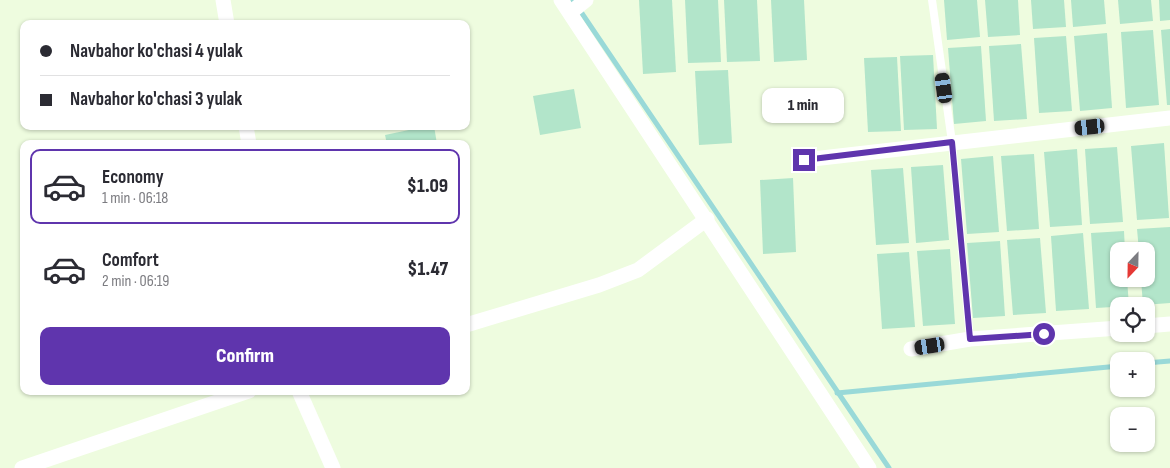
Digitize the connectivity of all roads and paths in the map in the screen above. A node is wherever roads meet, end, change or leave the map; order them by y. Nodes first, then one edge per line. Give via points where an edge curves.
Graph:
1 (223, 0) edge
2 (561, 0) edge
3 (932, 0) edge
4 (578, 7) edge
5 (226, 20) edge
6 (1170, 118) edge
7 (952, 142) junction
8 (804, 160) dead end
9 (706, 218) junction
10 (470, 323) edge
11 (1170, 324) edge
12 (1155, 325) edge
13 (1110, 329) edge
14 (970, 339) junction
15 (911, 349) dead end
16 (237, 395) edge
17 (301, 395) edge
18 (864, 466) edge
19 (22, 468) edge
20 (333, 468) edge

1 - 5 street
2 - 4 street
3 - 7 lane
4 - 9 street
6 - 7 street
7 - 8 street
7 - 14 lane
9 - 10 street via 638,270 599,285
9 - 18 street
11 - 12 street
13 - 14 street
14 - 15 street
16 - 19 street
17 - 20 street

